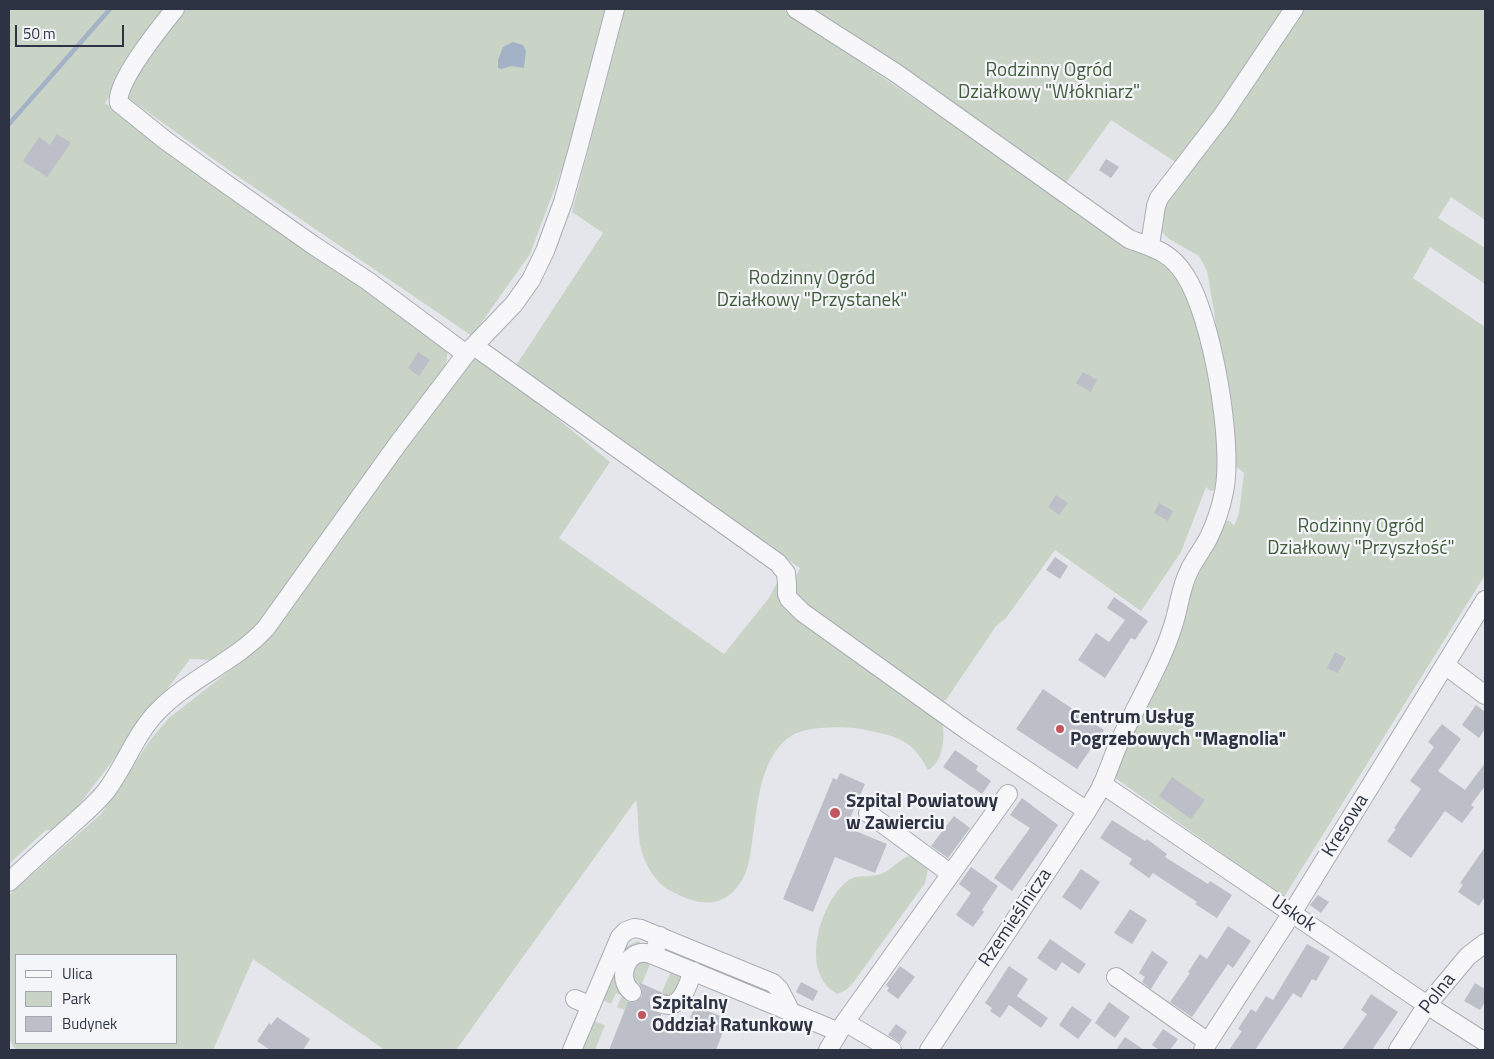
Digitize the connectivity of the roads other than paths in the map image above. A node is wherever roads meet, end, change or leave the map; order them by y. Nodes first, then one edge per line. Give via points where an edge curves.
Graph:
1 (175, 9) edge
2 (615, 9) edge
3 (796, 9) edge
4 (1294, 9) edge
5 (1150, 245) junction
6 (470, 350) junction
7 (1485, 600) edge
8 (1445, 665) junction
9 (1485, 695) edge
10 (1102, 784) junction
11 (1008, 794) dead end
12 (1087, 811) junction
13 (868, 812) dead end
14 (951, 874) junction
15 (9, 882) edge
16 (1292, 914) junction
17 (660, 936) junction
18 (1485, 943) edge
19 (653, 954) junction
20 (694, 971) junction
21 (1116, 977) dead end
22 (632, 992) dead end
23 (659, 1003) dead end
24 (1427, 1005) junction
25 (791, 1012) junction
26 (842, 1027) junction
27 (1485, 1042) edge
28 (1205, 1046) edge
29 (572, 1050) edge
30 (828, 1050) edge
31 (892, 1050) edge
32 (929, 1050) edge
33 (1398, 1050) edge

1 - 6 street via 157,30 128,76 119,92 119,103 313,245
2 - 6 street via 563,202 545,252 514,304
3 - 5 street, Rzemieślnicza via 896,73 1129,239
4 - 5 street via 1222,116 1164,191 1156,206
5 - 10 street, Rzemieślnicza via 1172,260 1186,276 1206,325 1224,421 1226,478 1209,538 1182,588 1165,648 1113,754
6 - 12 street via 778,563 786,573 788,599 802,612 968,731
6 - 15 street via 397,445 266,628 240,652 174,696 156,713 92,806
7 - 8 street, Kresowa
8 - 9 street
8 - 16 street, Kresowa
10 - 12 street, Rzemieślnicza
10 - 16 street, Uskok
11 - 14 street
12 - 32 street, Rzemieślnicza
13 - 14 street
14 - 26 street
16 - 24 street, Uskok
16 - 28 street, Kresowa
17 - 19 street
17 - 25 street via 773,983
17 - 29 street via 634,928 620,937 583,1002
18 - 24 street, Polna via 1468,956
19 - 20 street
19 - 22 street via 639,952 629,961 624,976
20 - 23 street via 678,1002 670,1006
20 - 25 street
21 - 28 street
24 - 27 street, Uskok
24 - 33 street, Polna
25 - 26 street
26 - 30 street
26 - 31 street

